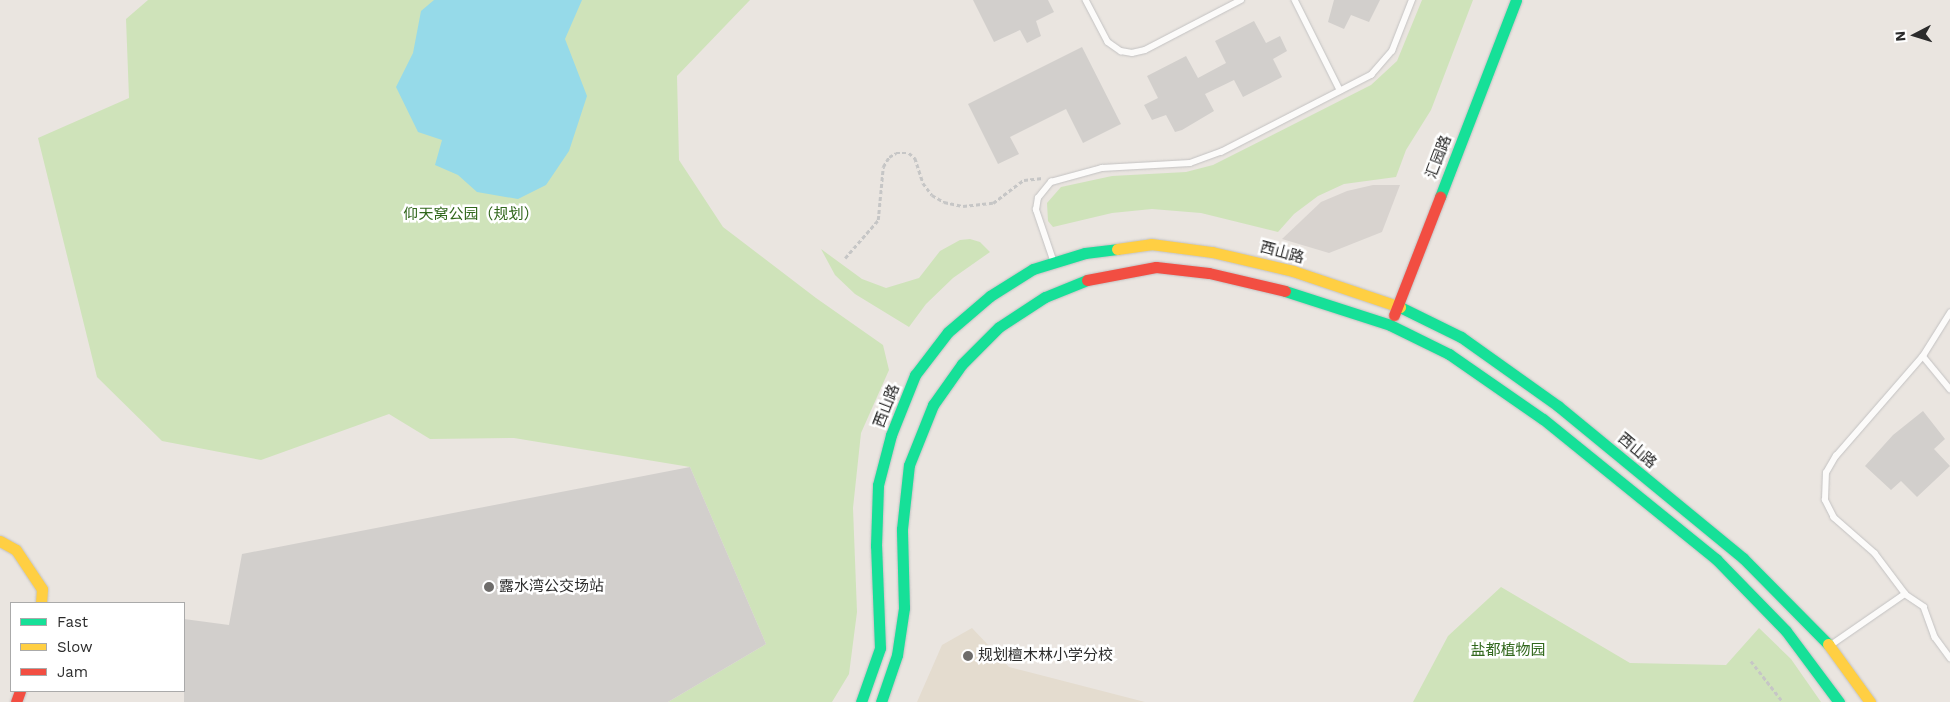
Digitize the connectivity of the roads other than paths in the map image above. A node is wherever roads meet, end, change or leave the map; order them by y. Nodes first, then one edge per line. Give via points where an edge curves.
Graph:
1 (1086, 0) edge
2 (1241, 0) edge
3 (1294, 0) edge
4 (1412, 0) edge
5 (1516, 0) edge
6 (1340, 90) junction
7 (1054, 262) junction
8 (1398, 306) junction
9 (1950, 313) edge
10 (1390, 325) junction
11 (1923, 356) junction
12 (1950, 389) edge
13 (0, 541) edge
14 (1905, 594) junction
15 (41, 602) edge
16 (1830, 646) junction
17 (1950, 658) edge
18 (861, 702) edge
19 (881, 702) edge
20 (1839, 702) edge
21 (1870, 702) edge

1 - 2 lane via 1108,42 1132,53 1145,50
3 - 6 lane
4 - 6 lane via 1386,60 1371,74
5 - 8 main road, 汇园路
6 - 7 lane via 1201,160 1102,168 1051,182 1038,198 1036,210
7 - 8 main road, 西山路 via 1085,253 1152,244 1293,271
7 - 18 main road, 西山路 via 1033,269 990,296 948,332 915,375 891,435 878,485 876,546 880,648
8 - 10 main road, 汇园路
8 - 16 main road, 西山路 via 1461,337 1558,406 1743,558
9 - 11 lane
10 - 19 main road via 1285,291 1209,273 1156,267 1096,277 1045,297 999,327 962,364 933,405 909,465 902,529 904,608 897,655
10 - 20 main road via 1449,354 1543,419 1670,519 1762,605 1819,672
11 - 12 lane
11 - 14 lane via 1829,465 1825,482 1826,500 1834,518 1870,549 1895,577
13 - 15 main road via 16,550 42,588
14 - 16 lane
14 - 17 lane via 1924,607 1935,637
16 - 21 main road, 西山路

